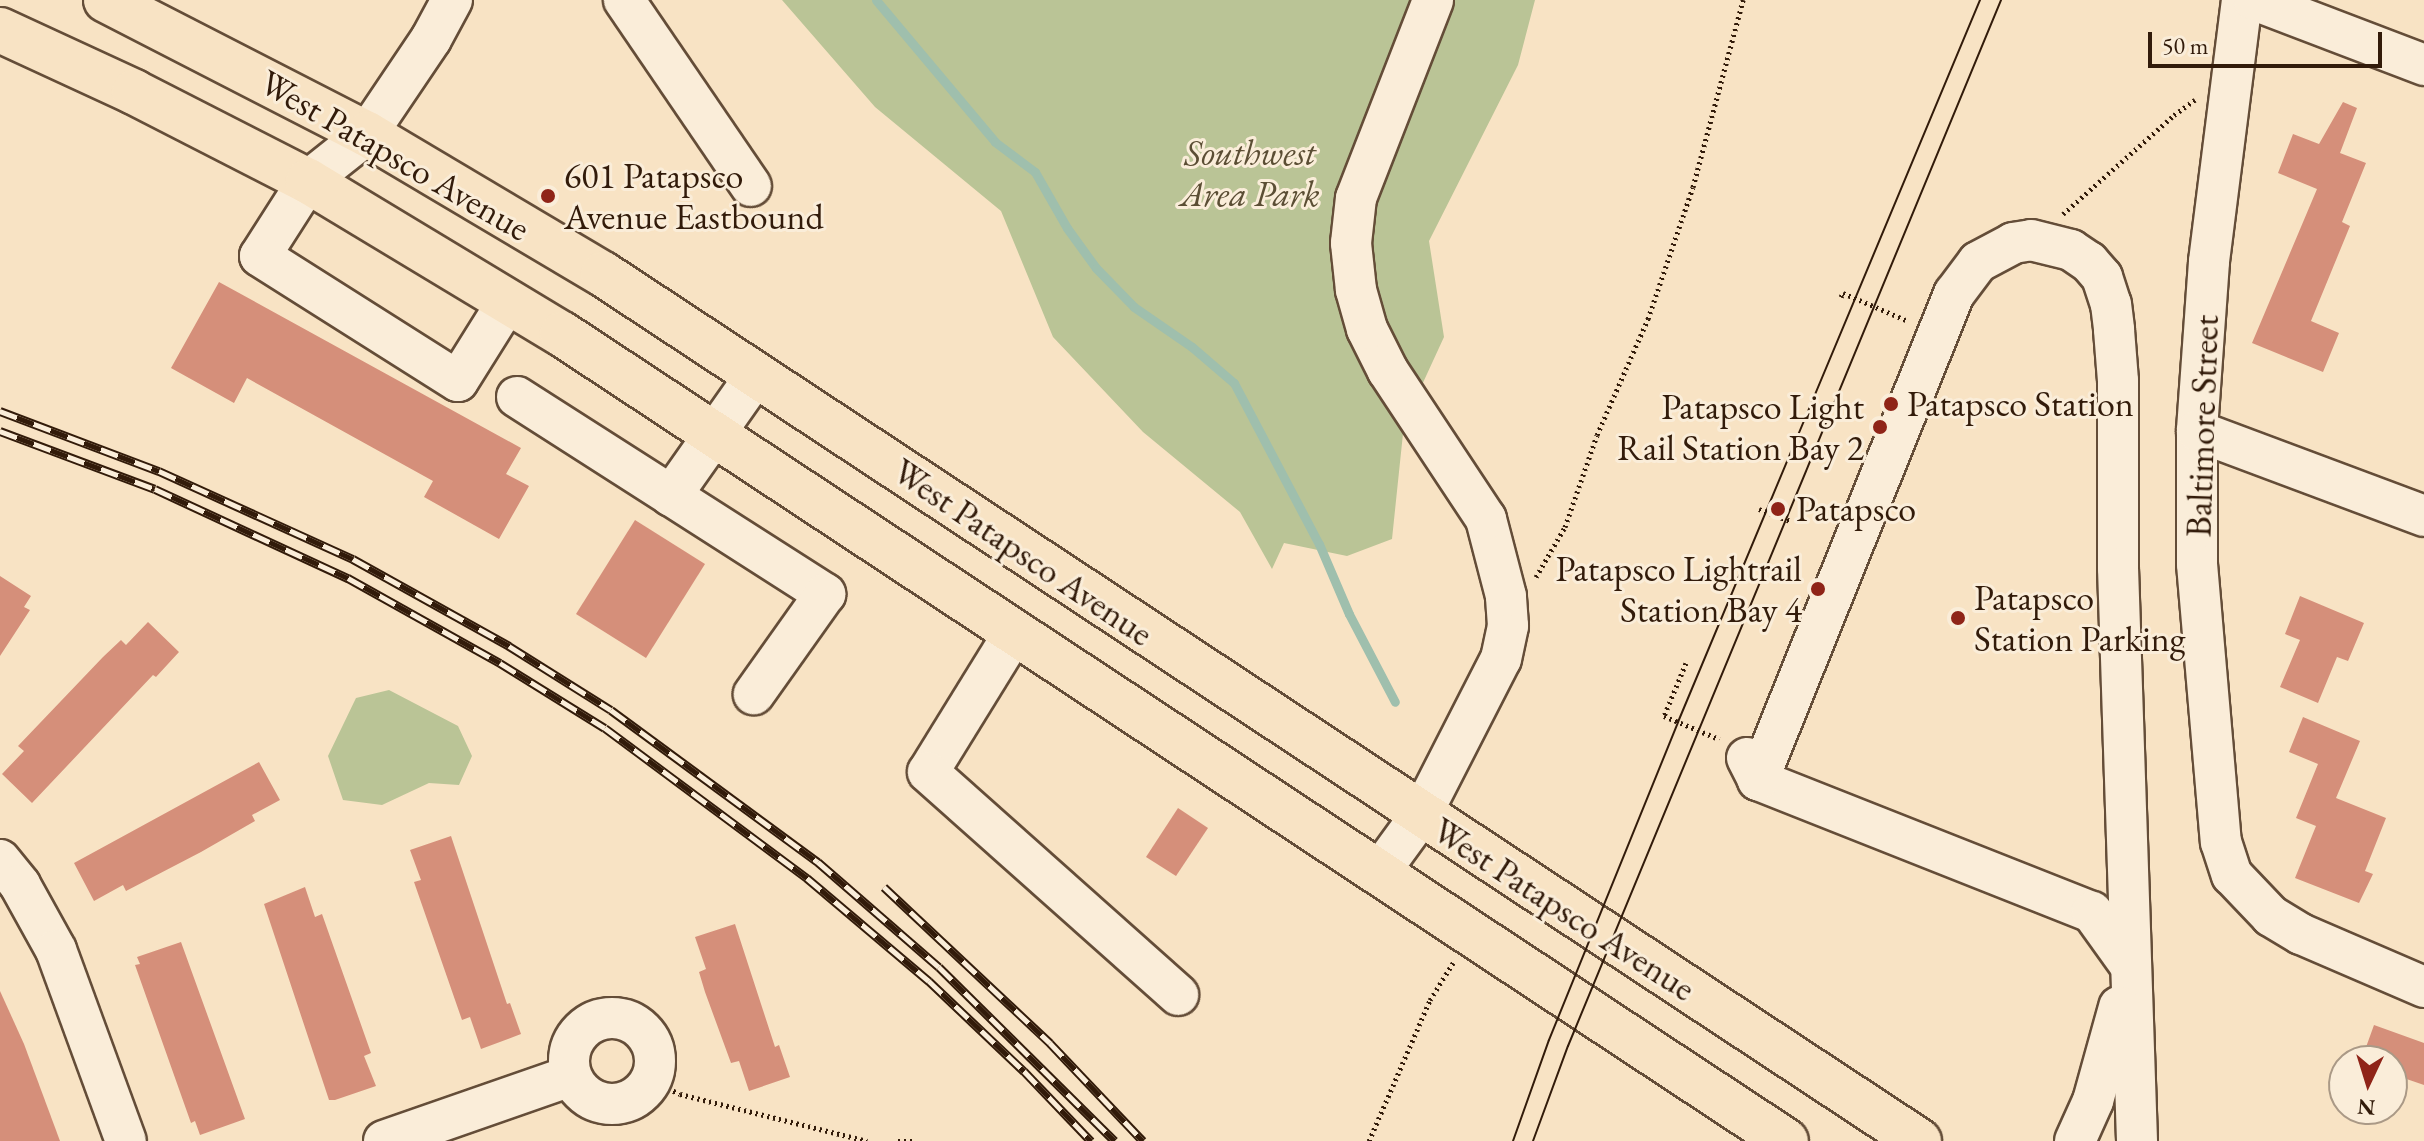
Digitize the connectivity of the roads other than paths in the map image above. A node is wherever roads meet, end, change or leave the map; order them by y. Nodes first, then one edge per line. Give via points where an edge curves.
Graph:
1 (106, 0) edge
2 (452, 0) edge
3 (624, 0) edge
4 (1433, 0) edge
5 (2242, 0) edge
6 (2254, 0) edge
7 (0, 30) edge
8 (2424, 65) edge
9 (367, 134) junction
10 (308, 181) junction
11 (751, 186) dead end
12 (508, 301) junction
13 (756, 375) junction
14 (517, 397) dead end
15 (2197, 431) junction
16 (714, 434) junction
17 (671, 496) junction
18 (2424, 516) edge
19 (1014, 633) junction
20 (754, 694) dead end
21 (1421, 815) junction
22 (0, 860) edge
23 (1378, 874) junction
24 (2130, 965) junction
25 (2424, 987) edge
26 (1178, 995) dead end
27 (571, 1076) junction
28 (2131, 1129) edge
29 (1787, 1140) edge
30 (126, 1141) edge
31 (384, 1141) edge
32 (1919, 1141) edge
33 (2075, 1141) edge

1 - 9 main road, West Patapsco Avenue
2 - 9 street
3 - 11 street
4 - 21 street via 1356,198 1351,243 1356,290 1367,329 1388,371 1486,519 1508,626 1501,659
5 - 15 street, Baltimore Street via 2209,262
6 - 8 street
7 - 10 main road, West Patapsco Avenue
9 - 10 street
9 - 13 main road, West Patapsco Avenue via 603,274
10 - 12 main road, West Patapsco Avenue
10 - 12 street via 260,256 458,381
12 - 16 main road, West Patapsco Avenue
13 - 16 street
13 - 21 main road, West Patapsco Avenue
14 - 17 street
15 - 18 street
15 - 25 street, Baltimore Street via 2197,564 2221,842 2232,875 2271,916 2301,934
16 - 17 street
16 - 19 main road, West Patapsco Avenue
17 - 20 street via 825,594
19 - 23 main road, West Patapsco Avenue
19 - 26 street via 928,772
21 - 23 street
21 - 32 main road, West Patapsco Avenue
22 - 30 street via 56,950
23 - 29 main road, West Patapsco Avenue
24 - 24 street via 2118,381 2111,304 2102,277 2089,262 2054,244 2022,240 1993,251 1964,277 1937,321 1750,764 2092,912
24 - 28 street
24 - 33 street via 2093,1101
27 - 27 street via 596,1101 617,1104 637,1097 652,1080 656,1058 648,1036 633,1022 612,1018 590,1023 577,1036 569,1055
27 - 31 street

